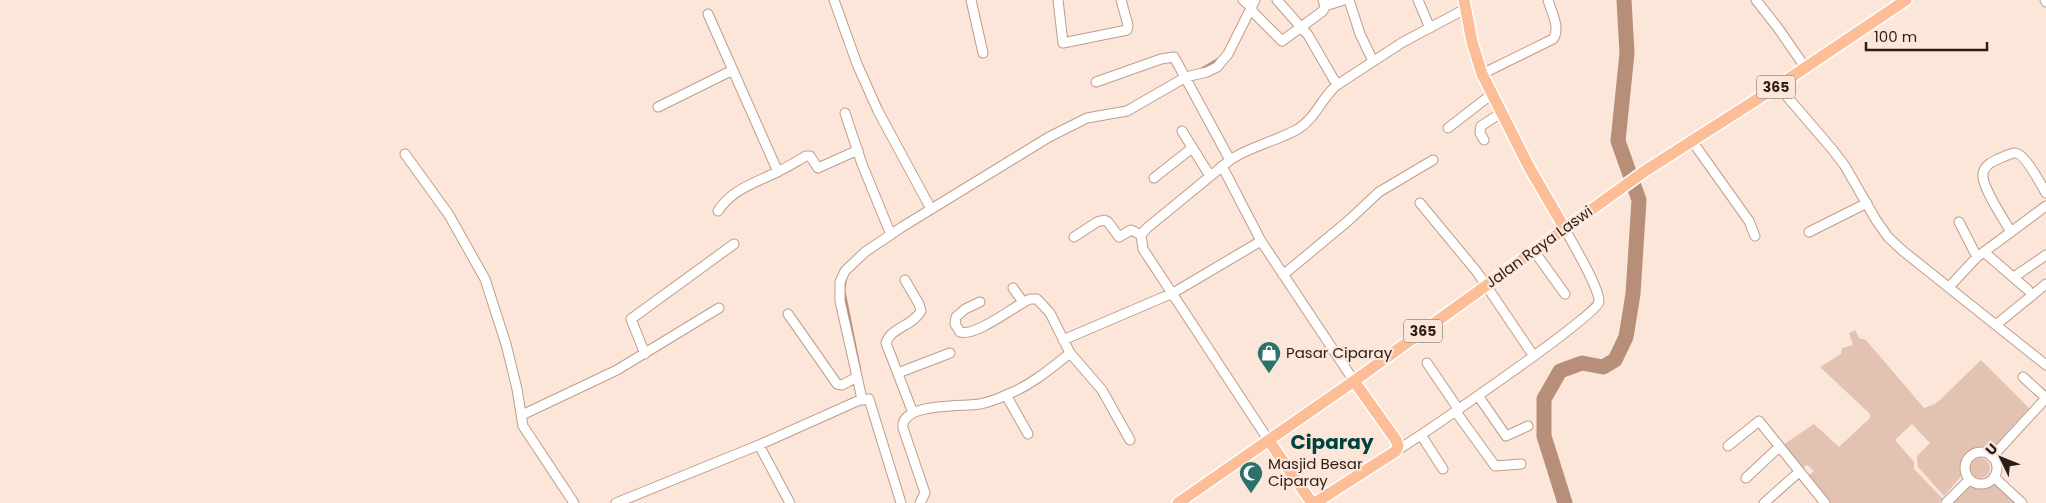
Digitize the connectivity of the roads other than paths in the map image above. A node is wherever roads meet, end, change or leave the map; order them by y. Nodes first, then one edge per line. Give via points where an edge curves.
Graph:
1 (834, 0) edge
2 (971, 0) edge
3 (1058, 0) edge
4 (1121, 0) edge
5 (1277, 0) edge
6 (1344, 0) edge
7 (1349, 0) edge
8 (1418, 0) edge
9 (1548, 0) edge
10 (1756, 0) edge
11 (1901, 2) edge
12 (1324, 3) edge
13 (1249, 4) edge
14 (1466, 4) edge
15 (708, 14) dead end
16 (1301, 26) junction
17 (1430, 28) junction
18 (983, 53) dead end
19 (1373, 61) junction
20 (1805, 67) junction
21 (733, 70) junction
22 (1482, 74) junction
23 (1186, 77) junction
24 (1096, 82) dead end
25 (1338, 85) junction
26 (1778, 86) junction
27 (1492, 94) junction
28 (658, 107) dead end
29 (1502, 113) junction
30 (845, 114) dead end
31 (1448, 128) dead end
32 (1182, 131) dead end
33 (1484, 140) dead end
34 (1692, 141) junction
35 (1192, 148) junction
36 (858, 150) junction
37 (405, 154) dead end
38 (1230, 160) junction
39 (1433, 160) dead end
40 (1222, 166) junction
41 (778, 172) junction
42 (1210, 176) junction
43 (1154, 178) dead end
44 (2046, 193) edge
45 (1420, 203) dead end
46 (1867, 203) junction
47 (2046, 206) edge
48 (931, 209) junction
49 (718, 211) dead end
50 (1959, 222) dead end
51 (1565, 229) junction
52 (1808, 232) dead end
53 (2011, 232) junction
54 (890, 234) junction
55 (1141, 235) junction
56 (1755, 236) dead end
57 (1074, 237) dead end
58 (1261, 240) junction
59 (734, 244) dead end
60 (1534, 251) junction
61 (1981, 255) junction
62 (2046, 255) edge
63 (1283, 276) junction
64 (2014, 277) junction
65 (905, 280) dead end
66 (2046, 284) edge
67 (1485, 286) junction
68 (1013, 288) dead end
69 (1949, 288) junction
70 (2028, 290) dead end
71 (1173, 293) junction
72 (1565, 294) dead end
73 (980, 302) dead end
74 (1023, 302) junction
75 (719, 308) dead end
76 (788, 314) dead end
77 (1997, 324) junction
78 (1063, 340) junction
79 (950, 353) dead end
80 (1070, 353) junction
81 (645, 354) junction
82 (1533, 355) junction
83 (1427, 364) dead end
84 (2046, 365) edge
85 (898, 373) junction
86 (857, 377) junction
87 (2023, 377) dead end
88 (1354, 381) junction
89 (1006, 395) junction
90 (1479, 396) junction
91 (2046, 398) edge
92 (864, 399) junction
93 (1458, 411) junction
94 (913, 413) junction
95 (522, 415) junction
96 (1528, 426) dead end
97 (1028, 434) dead end
98 (1421, 435) junction
99 (1130, 440) dead end
100 (1269, 441) junction
101 (759, 445) junction
102 (1728, 446) dead end
103 (1779, 447) junction
104 (1396, 451) junction
105 (1992, 457) junction
106 (1521, 464) dead end
107 (1443, 469) dead end
108 (1799, 472) junction
109 (1994, 477) junction
110 (1746, 478) dead end
111 (1969, 480) junction
112 (1819, 501) edge
113 (574, 503) edge
114 (616, 503) edge
115 (790, 503) edge
116 (901, 503) edge
117 (920, 503) edge
118 (1178, 503) edge
119 (1313, 503) edge
120 (1764, 503) edge
121 (1946, 503) edge
122 (2022, 503) edge

1 - 48 street via 878,111
2 - 18 street
3 - 4 street via 1063,43 1127,30
5 - 16 street
6 - 12 street
7 - 19 street
8 - 17 street
9 - 22 street via 1556,36
10 - 20 street
11 - 20 main road, Jalan Raya Laswi / 365
12 - 16 street via 1319,14
13 - 16 street via 1282,41
13 - 23 street via 1228,54 1217,67
14 - 17 street
14 - 22 main road via 1472,42
15 - 21 street
16 - 25 street
17 - 19 street
19 - 25 street
20 - 26 main road, Jalan Raya Laswi / 365
21 - 28 street
21 - 41 street
22 - 27 main road
23 - 24 street via 1177,60 1170,56
23 - 38 street
23 - 48 street via 1127,111 1087,118 1048,137
25 - 38 street via 1311,118 1297,129
26 - 34 main road, Jalan Raya Laswi / 365
26 - 46 street via 1832,149
27 - 29 main road
27 - 31 street
29 - 33 street via 1481,126
29 - 51 main road
30 - 36 street
32 - 35 street
34 - 51 main road, Jalan Raya Laswi / 365
34 - 56 street via 1749,220
35 - 42 street
35 - 43 street
36 - 41 street via 818,168 810,156 806,156
36 - 54 street
37 - 95 street via 449,215 485,279 506,344
38 - 40 street
39 - 63 street via 1378,192
40 - 42 street
40 - 58 street
41 - 49 street via 734,192
42 - 55 street
44 - 53 street via 2019,153 1990,162 1983,176 1986,186
45 - 67 street
46 - 52 street
46 - 69 street via 1888,236
47 - 53 street
48 - 54 street
50 - 61 street
51 - 60 main road, Jalan Raya Laswi / 365
51 - 82 street via 1588,271 1599,301 1593,310
53 - 61 street
54 - 86 street via 859,257 845,271 840,282 840,301
55 - 57 street via 1131,230 1119,237 1104,220
55 - 71 street via 1143,249
58 - 63 street
58 - 71 street
59 - 81 street via 631,319
60 - 67 main road, Jalan Raya Laswi / 365
60 - 72 street
61 - 64 street
61 - 69 street
62 - 64 street
63 - 88 street
64 - 70 street
65 - 85 street via 921,312 887,340
66 - 77 street
67 - 82 street
67 - 88 main road, Jalan Raya Laswi / 365
68 - 74 street
69 - 77 street
71 - 78 street
71 - 100 street
73 - 74 street via 956,317 955,324 960,332 966,334 978,329
74 - 78 street via 1035,298 1042,302
75 - 81 street
76 - 86 street via 837,384 842,385
77 - 84 street
78 - 80 street
79 - 85 street
80 - 89 street via 1038,378
80 - 99 street via 1102,390
81 - 95 street
82 - 90 street
83 - 93 street
85 - 94 street
86 - 92 street
87 - 91 street
88 - 100 main road, Jalan Raya Laswi / 365
88 - 104 main road via 1396,440
89 - 94 street via 981,404 938,407
89 - 97 street
90 - 93 street
90 - 96 street via 1506,436
91 - 105 street
92 - 101 street
92 - 116 street via 869,399
93 - 98 street
93 - 106 street via 1495,466
94 - 117 street via 904,419 903,426 924,490
95 - 113 street via 528,436
98 - 104 street
98 - 107 street
100 - 118 main road, Jalan Raya Laswi / 365
100 - 119 main road
101 - 114 street
101 - 115 street
102 - 103 street via 1759,421
103 - 108 street
103 - 110 street
104 - 119 main road
105 - 109 street via 1997,467
105 - 111 street via 1980,452 1969,457 1964,468
108 - 112 street
108 - 120 street
109 - 111 street via 1982,484
109 - 122 street
111 - 121 street

